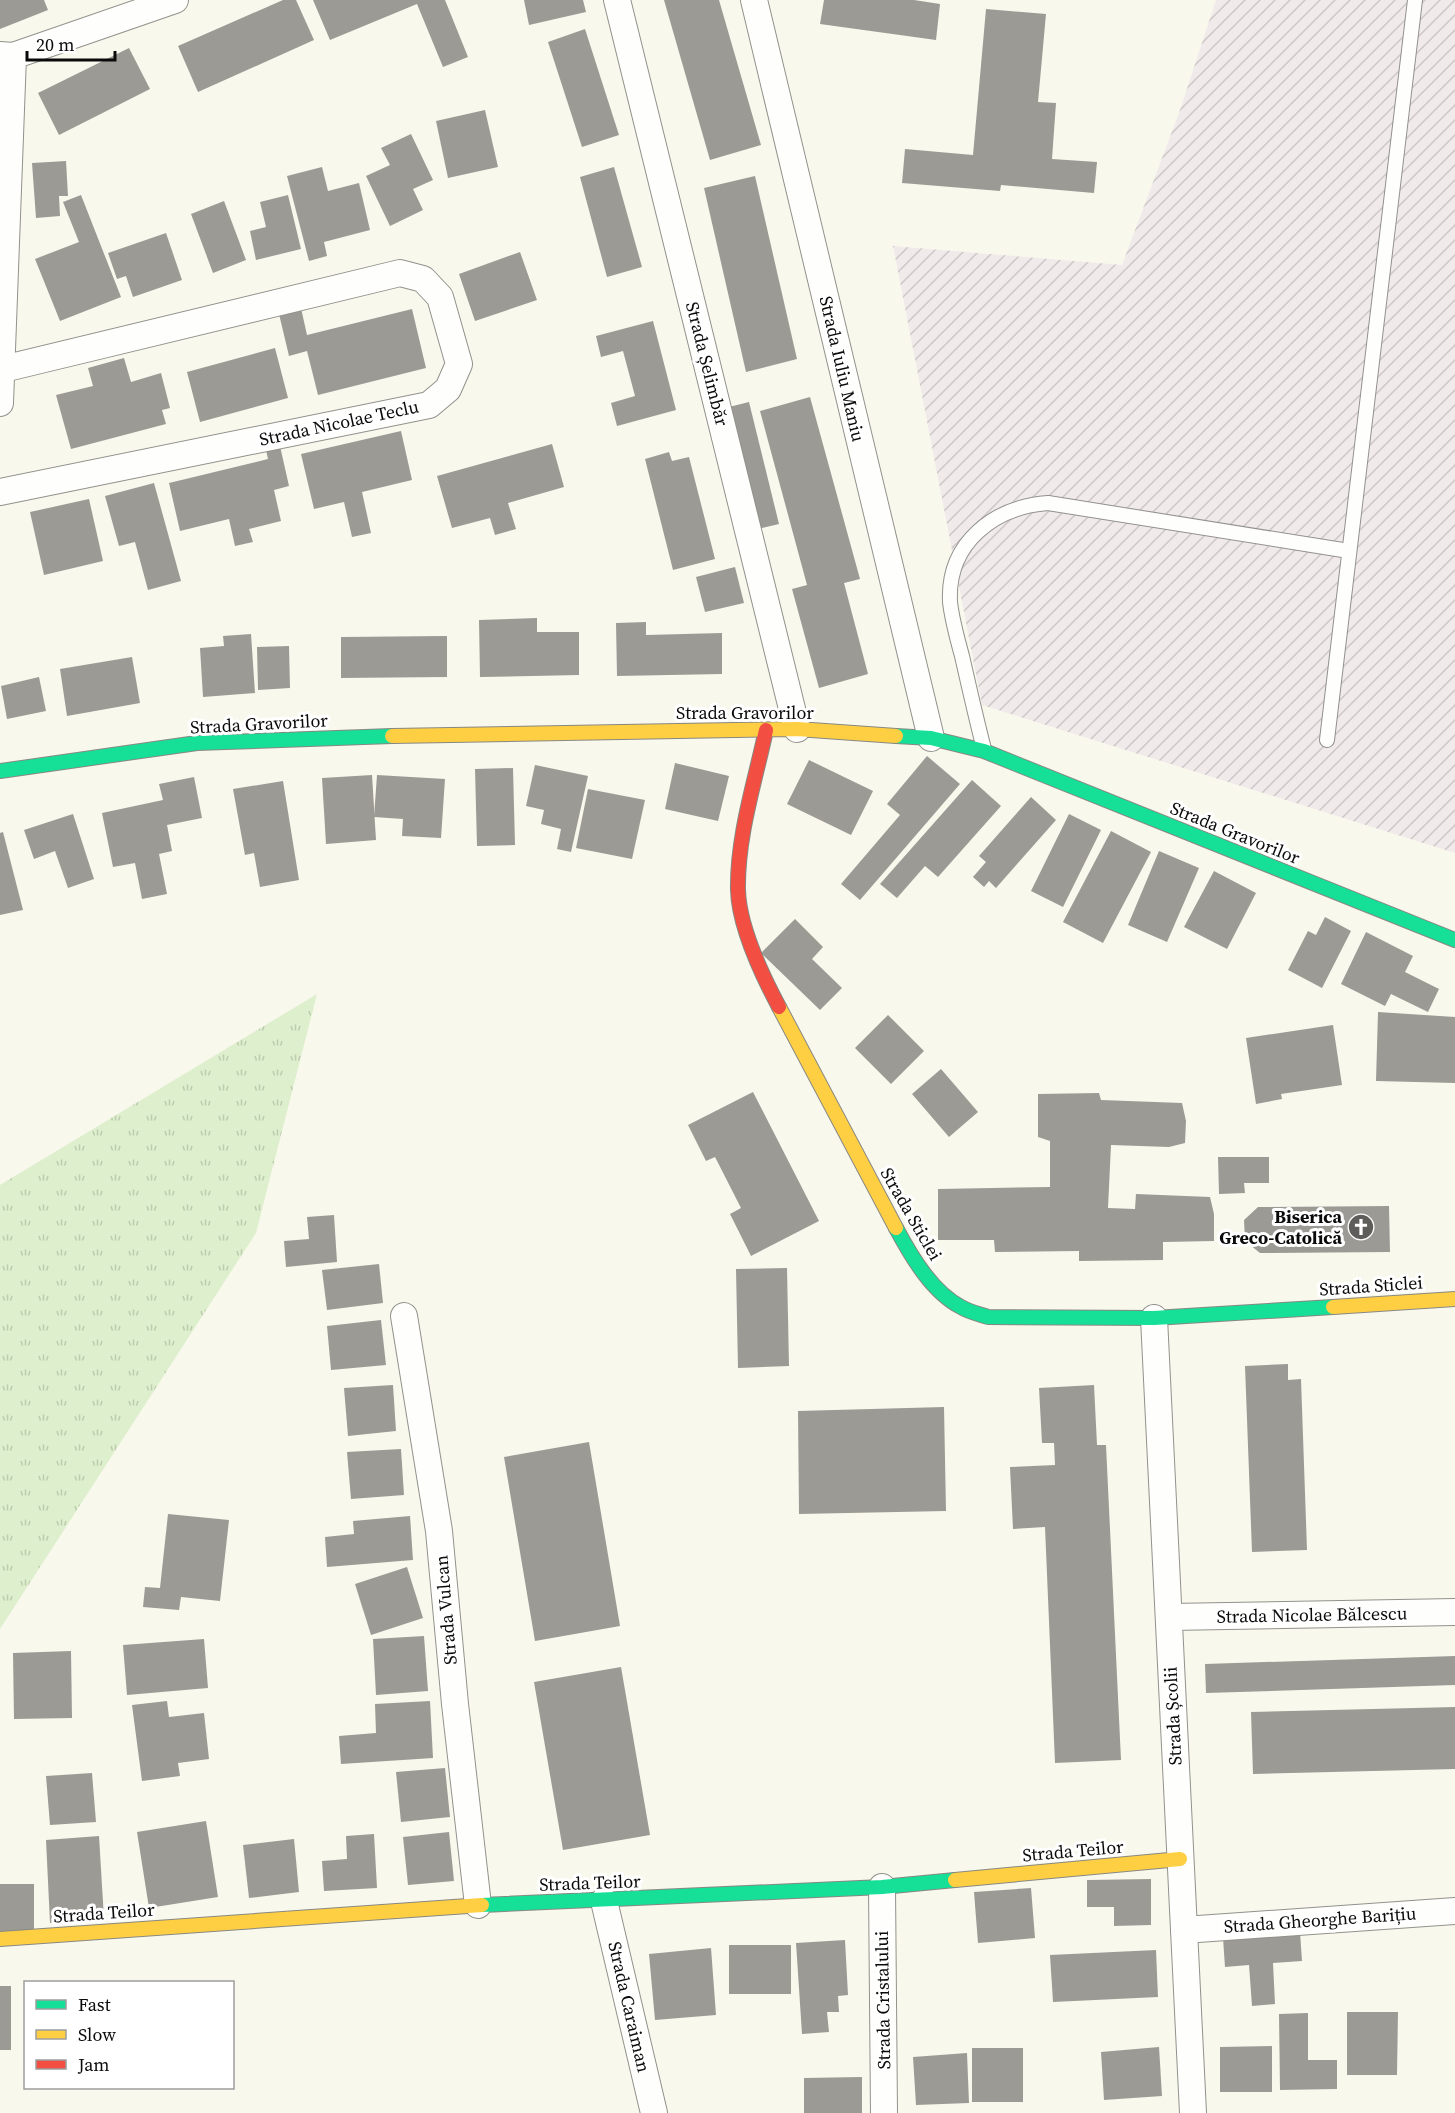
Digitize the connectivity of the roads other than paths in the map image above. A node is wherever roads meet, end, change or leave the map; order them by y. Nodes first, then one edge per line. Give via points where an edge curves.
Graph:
1 (175, 0) edge
2 (617, 0) edge
3 (754, 0) edge
4 (1415, 0) edge
5 (6, 55) edge
6 (1, 389) edge
7 (0, 492) edge
8 (1349, 551) junction
9 (797, 729) junction
10 (766, 730) junction
11 (931, 738) junction
12 (1327, 740) dead end
13 (984, 751) junction
14 (0, 771) edge
15 (1455, 940) edge
16 (1455, 1299) edge
17 (404, 1317) dead end
18 (1154, 1318) junction
19 (1455, 1612) edge
20 (1169, 1617) junction
21 (1180, 1859) junction
22 (882, 1887) junction
23 (604, 1901) junction
24 (478, 1905) junction
25 (1455, 1911) edge
26 (1184, 1930) junction
27 (0, 1939) edge
28 (654, 2113) edge
29 (884, 2113) edge
30 (1192, 2113) edge

1 - 5 street
2 - 9 street, Strada Șelimbăr
3 - 11 street, Strada Iuliu Maniu
4 - 8 lane
5 - 6 street
6 - 7 street, Strada Nicolae Teclu via 400,273 423,279 440,297 459,364 448,389 429,405
8 - 12 lane
8 - 13 lane via 1048,503 1008,510 974,534 963,551 951,585 952,616
9 - 10 street, Strada Gravorilor
9 - 11 street, Strada Gravorilor
10 - 14 street, Strada Gravorilor via 197,743
10 - 18 street, Strada Sticlei via 740,852 738,892 747,933 765,981 907,1249 943,1295 962,1308 988,1317
11 - 13 street, Strada Gravorilor
13 - 15 street, Strada Gravorilor
16 - 18 street, Strada Sticlei
17 - 24 street, Strada Vulcan via 439,1531
18 - 20 street, Strada Școlii
19 - 20 street, Strada Nicolae Bălcescu
20 - 21 street, Strada Școlii
21 - 22 street, Strada Teilor
21 - 26 street, Strada Școlii
22 - 23 street, Strada Teilor
22 - 29 street, Strada Cristalului
23 - 24 street, Strada Teilor
23 - 28 street, Strada Caraiman
24 - 27 street, Strada Teilor
25 - 26 street, Strada Gheorghe Barițiu
26 - 30 street, Strada Școlii

